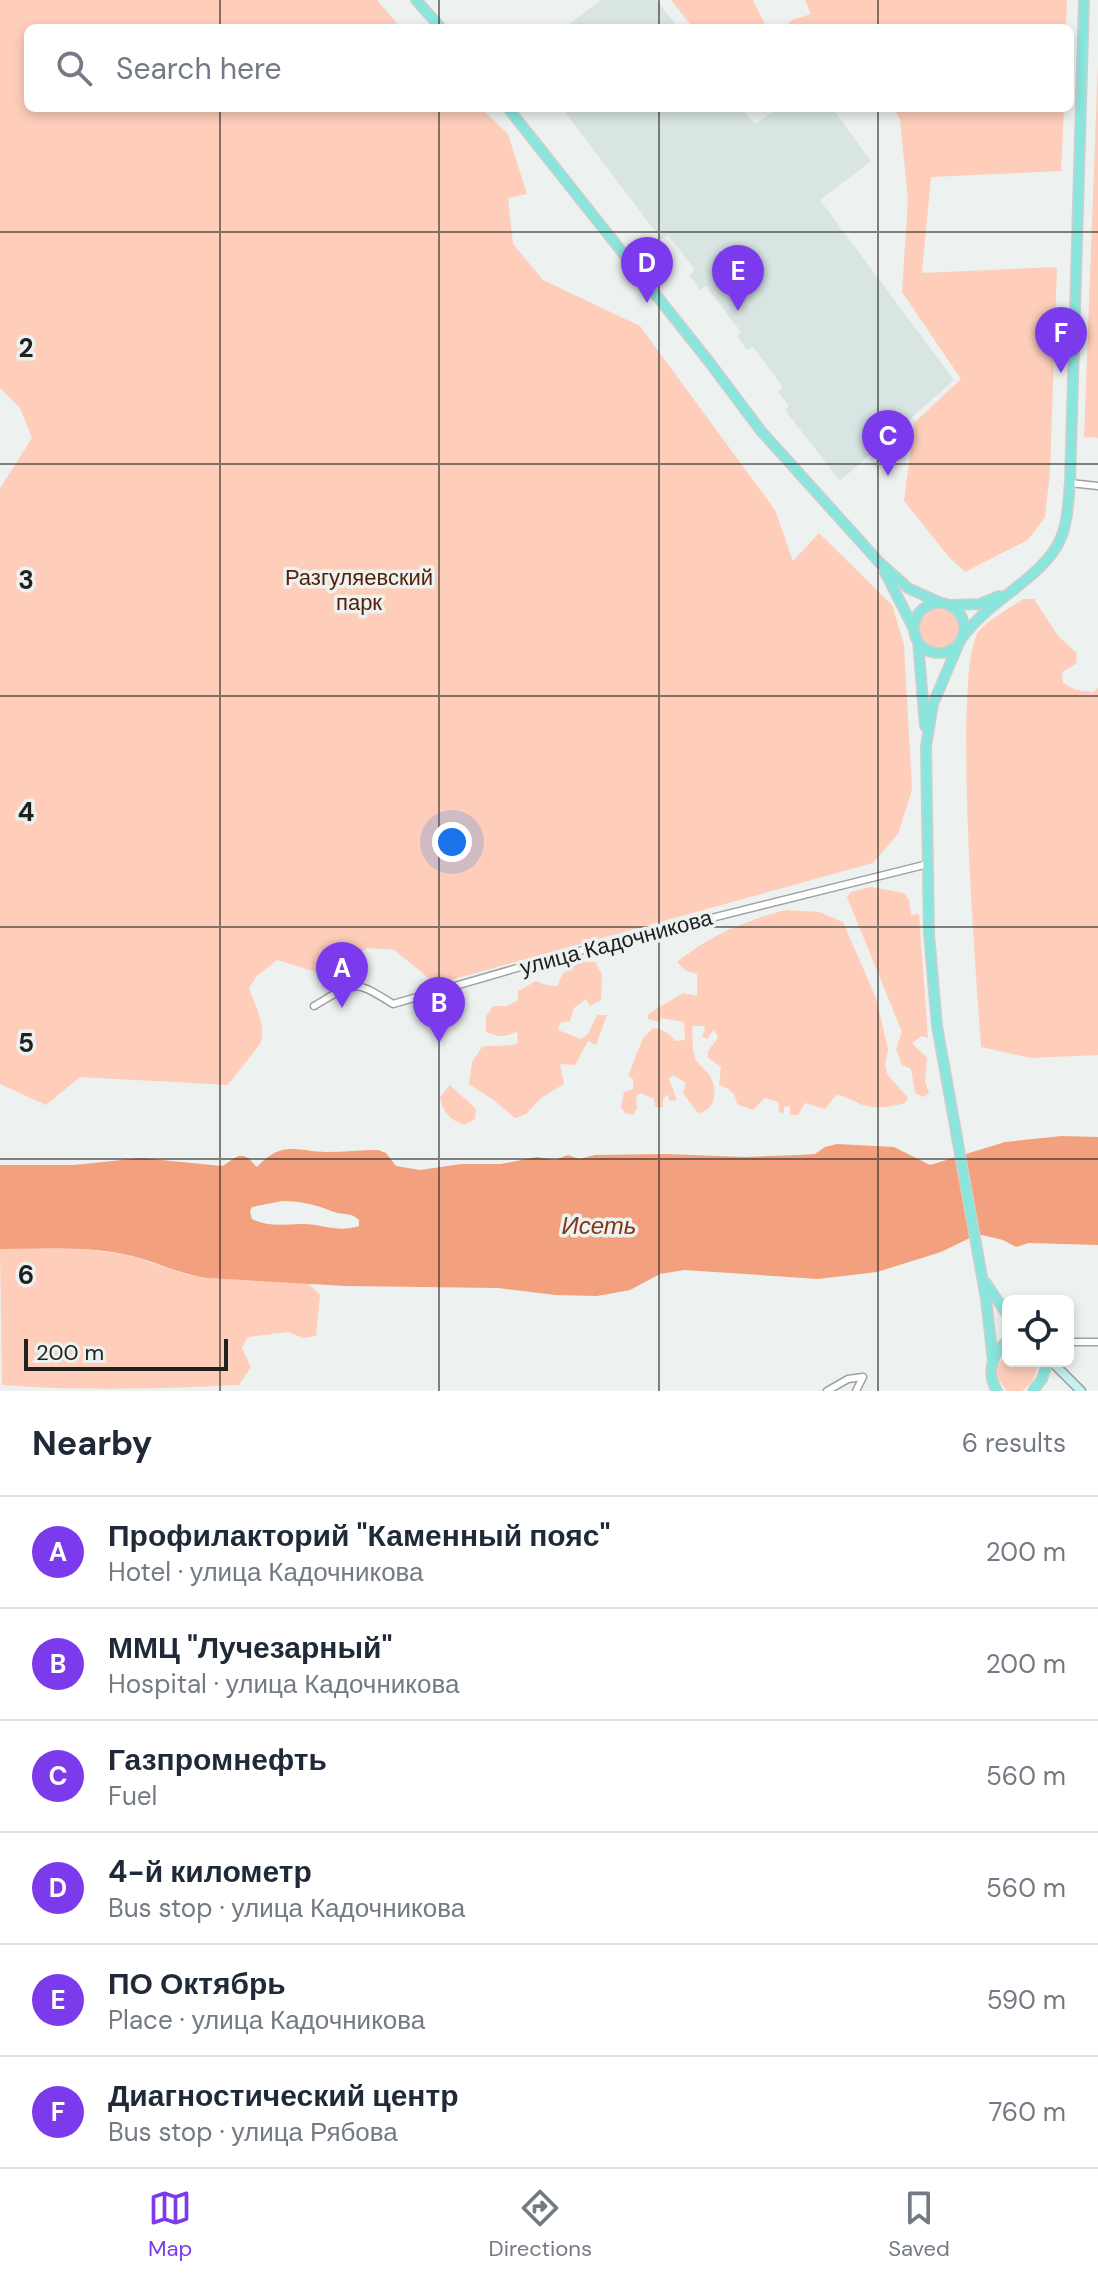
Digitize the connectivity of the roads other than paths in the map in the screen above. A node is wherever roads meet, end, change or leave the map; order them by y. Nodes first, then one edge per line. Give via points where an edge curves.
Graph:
1 (416, 0) edge
2 (1084, 0) edge
3 (437, 24) edge
4 (511, 112) edge
5 (1070, 483) junction
6 (1098, 486) edge
7 (879, 562) junction
8 (1009, 592) junction
9 (944, 604) junction
10 (914, 629) junction
11 (918, 641) junction
12 (960, 641) junction
13 (926, 746) junction
14 (928, 864) junction
15 (314, 1006) dead end
16 (978, 1259) junction
17 (1002, 1308) edge
18 (1098, 1342) edge
19 (1074, 1344) edge
20 (1002, 1345) edge
21 (992, 1366) junction
22 (1047, 1367) edge
23 (1056, 1367) edge
24 (827, 1391) edge
25 (856, 1391) edge
26 (986, 1391) edge
27 (997, 1391) edge
28 (1033, 1391) edge
29 (1081, 1391) edge

1 - 3 main road
2 - 5 main road
4 - 7 main road via 761,431
5 - 6 street
5 - 8 main road via 1057,546
7 - 9 main road via 908,588
7 - 10 main road
8 - 9 main road via 980,604
8 - 12 main road
9 - 10 main road via 924,608
9 - 12 main road via 960,615
10 - 11 main road
11 - 12 main road via 937,653
11 - 13 main road
12 - 13 main road via 933,704
13 - 14 main road
14 - 15 street, улица Кадочникова via 555,957 393,1004 364,986 347,986
14 - 16 main road via 935,1005
16 - 17 main road
16 - 21 main road
18 - 19 street
20 - 21 main road
21 - 26 main road
21 - 27 main road
22 - 28 main road
23 - 29 main road
24 - 25 street via 863,1377

